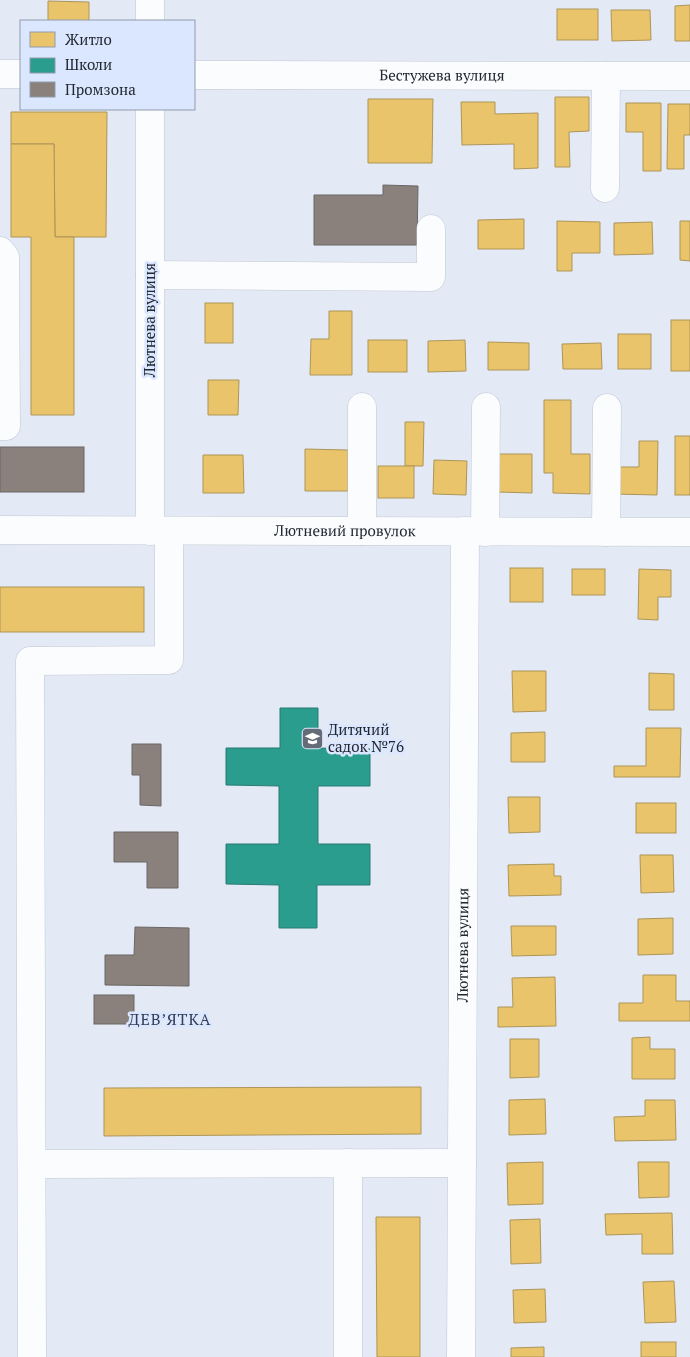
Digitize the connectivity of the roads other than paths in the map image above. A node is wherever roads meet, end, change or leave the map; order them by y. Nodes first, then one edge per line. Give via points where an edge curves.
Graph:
1 (150, 0) edge
2 (150, 20) edge
3 (0, 74) edge
4 (20, 74) edge
5 (195, 75) edge
6 (606, 76) junction
7 (690, 76) edge
8 (150, 110) edge
9 (605, 188) dead end
10 (431, 230) dead end
11 (0, 251) edge
12 (150, 275) junction
13 (362, 407) dead end
14 (486, 407) dead end
15 (607, 408) dead end
16 (0, 426) edge
17 (0, 530) edge
18 (160, 531) junction
19 (362, 531) junction
20 (475, 531) junction
21 (606, 532) junction
22 (690, 532) edge
23 (348, 1163) junction
24 (462, 1163) junction
25 (32, 1164) junction
26 (32, 1357) edge
27 (348, 1357) edge
28 (462, 1357) edge

1 - 2 street
3 - 4 street
5 - 6 street, Бестужева вулиця
6 - 7 street, Бестужева вулиця
6 - 9 street
8 - 12 street, Лютнева вулиця
10 - 12 street via 431,277
11 - 16 street via 5,257 6,426
12 - 18 street, Лютнева вулиця
13 - 19 street
14 - 20 street, Лютнева вулиця
15 - 21 street
17 - 18 street, Лютневий провулок
18 - 19 street, Лютневий провулок
18 - 25 street, Лютнева вулиця via 169,660 30,661
19 - 20 street, Лютневий провулок
20 - 21 street, Лютневий провулок
20 - 24 street, Лютнева вулиця
21 - 22 street, Лютневий провулок
23 - 24 street
23 - 25 street
23 - 27 street
24 - 28 street, Лютнева вулиця
25 - 26 street

